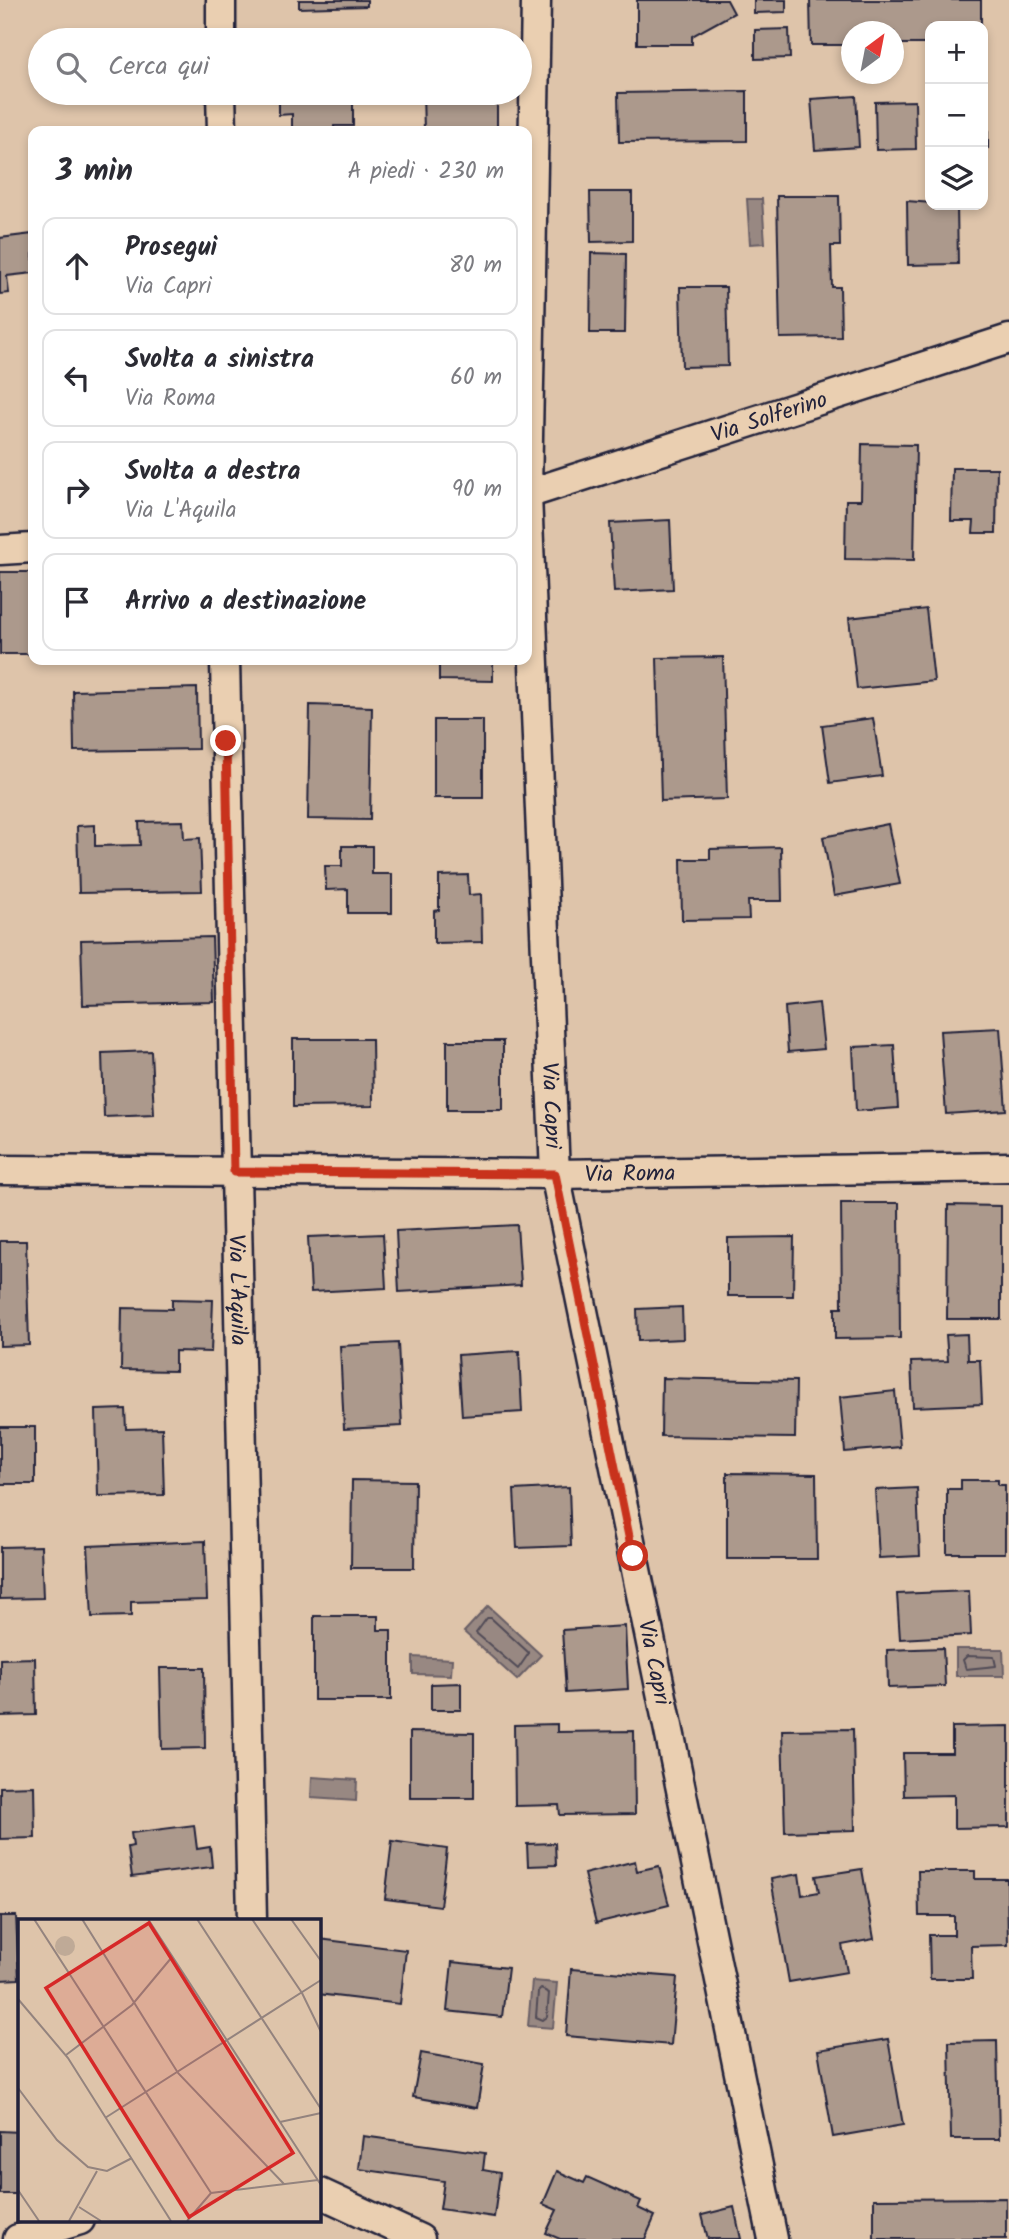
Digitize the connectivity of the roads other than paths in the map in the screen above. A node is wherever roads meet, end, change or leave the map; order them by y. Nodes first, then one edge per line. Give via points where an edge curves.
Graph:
1 (221, 0) edge
2 (536, 0) edge
3 (221, 28) edge
4 (221, 105) edge
5 (222, 126) edge
6 (532, 219) edge
7 (1009, 339) edge
8 (532, 491) edge
9 (28, 548) edge
10 (0, 550) edge
11 (532, 615) edge
12 (225, 665) edge
13 (1009, 1167) edge
14 (0, 1170) edge
15 (234, 1172) junction
16 (555, 1174) junction
17 (251, 1919) edge
18 (320, 2193) edge
19 (73, 2222) edge
20 (18, 2239) edge
21 (420, 2239) edge
22 (773, 2239) edge

1 - 3 street
2 - 6 street, Via Capri
4 - 5 street
7 - 8 street, Via Solferino
9 - 10 street
11 - 16 street, Via Capri
12 - 15 street, Via L'Aquila
13 - 16 street, Via Roma
14 - 15 street, Via Roma
15 - 16 street, Via Roma
15 - 17 street, Via L'Aquila
16 - 22 street, Via Capri
18 - 21 street
19 - 20 street

